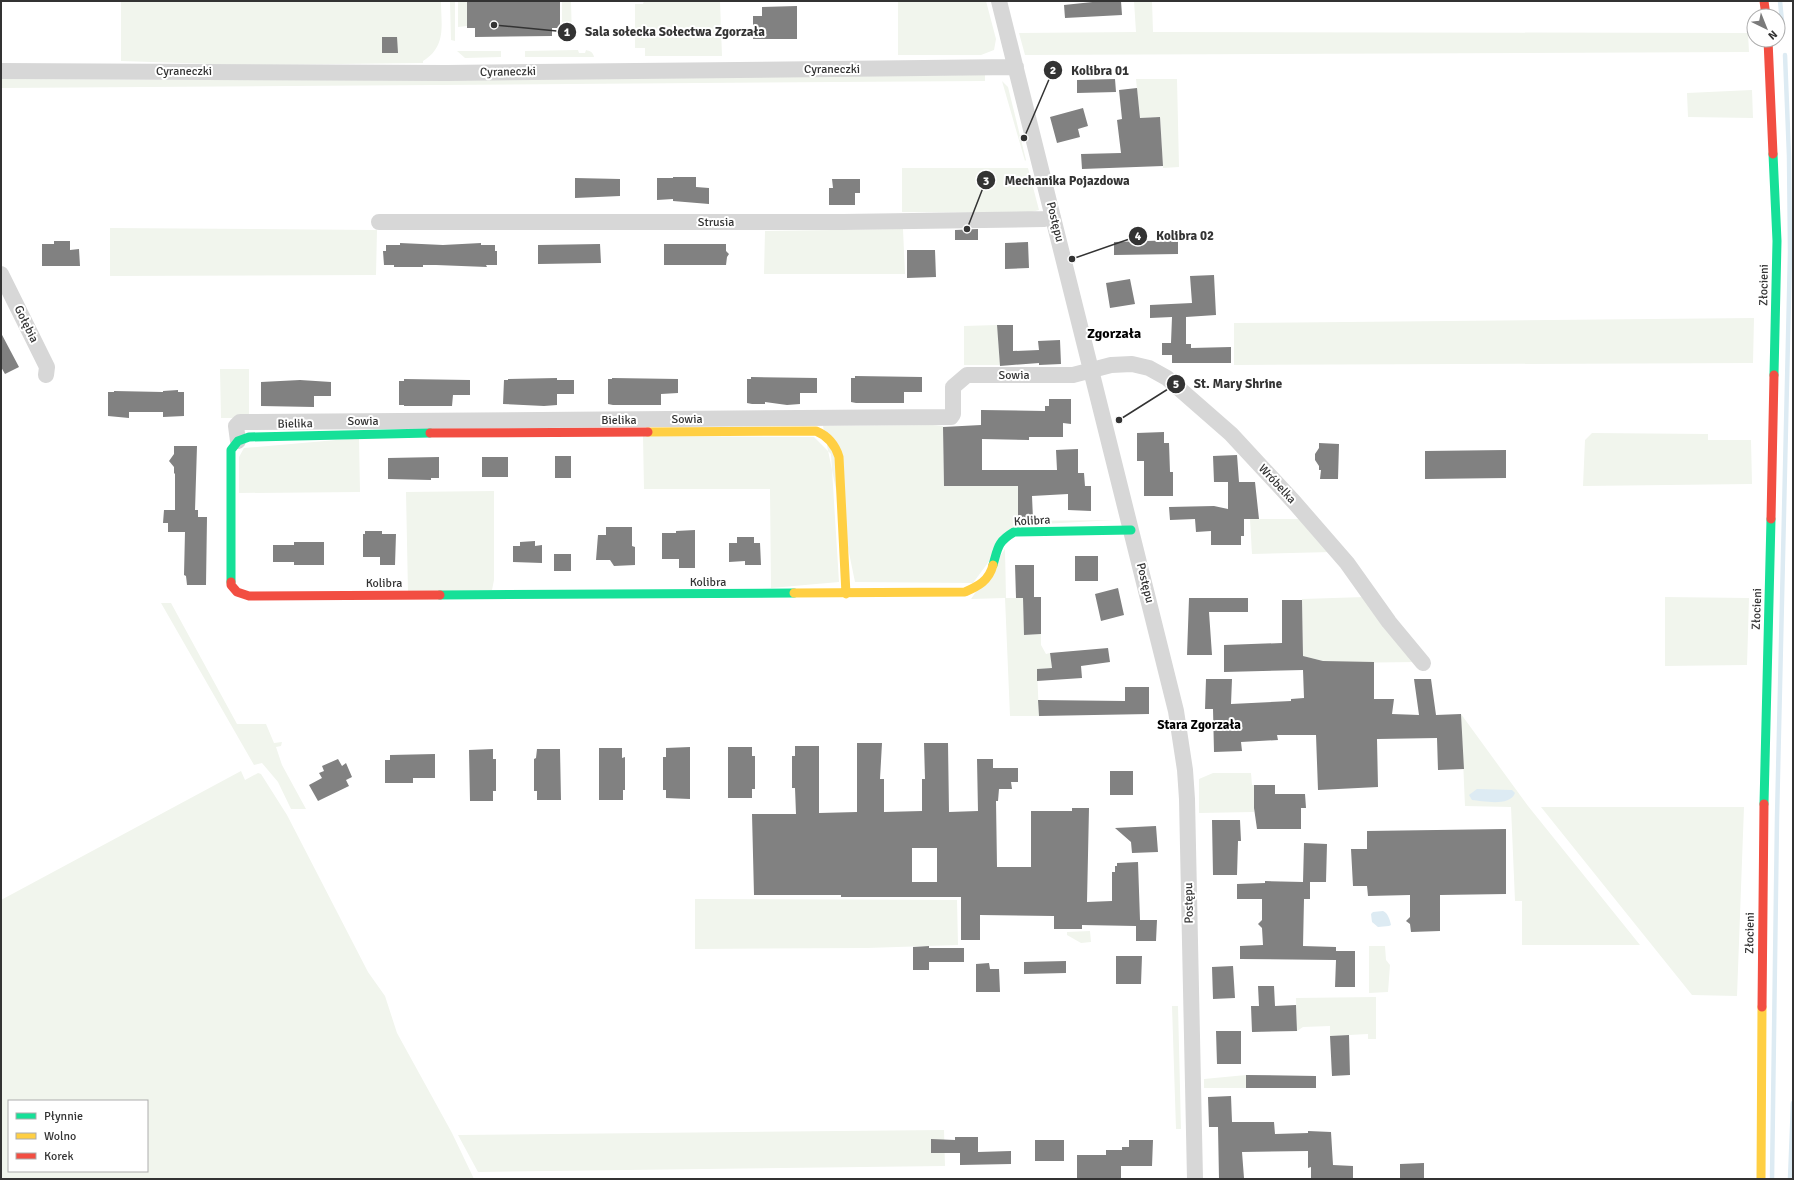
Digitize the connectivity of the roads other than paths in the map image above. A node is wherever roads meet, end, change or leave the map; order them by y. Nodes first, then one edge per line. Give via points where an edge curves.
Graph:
1 (999, 1) edge
2 (1768, 48) edge
3 (1016, 67) junction
4 (1, 72) edge
5 (1053, 217) junction
6 (379, 222) dead end
7 (1, 274) edge
8 (1092, 371) junction
9 (46, 375) dead end
10 (245, 433) junction
11 (1131, 530) junction
12 (846, 594) junction
13 (1423, 663) dead end
14 (1195, 1179) edge
15 (1761, 1179) edge

1 - 3 street, Postępu
2 - 15 street, Złocieni via 1777,242 1764,824
3 - 4 street, Cyraneczki via 447,73
3 - 5 street, Postępu
5 - 6 street, Strusia via 844,222
5 - 8 street, Postępu
7 - 9 street, Gołębia via 47,367
8 - 10 street, Sowia via 1073,375 967,375 953,387 951,417
8 - 11 street, Postępu
8 - 13 street, Wróbelka via 1117,364 1145,367 1168,378 1206,411 1231,434 1327,540
10 - 12 street, Bielika via 816,431 833,443 839,456
10 - 12 street, Kolibra via 231,450 231,585 237,592 249,596
11 - 12 street, Kolibra via 1014,532 1004,536 998,543 994,567 986,582 965,592
11 - 14 street, Postępu via 1176,711 1185,770

